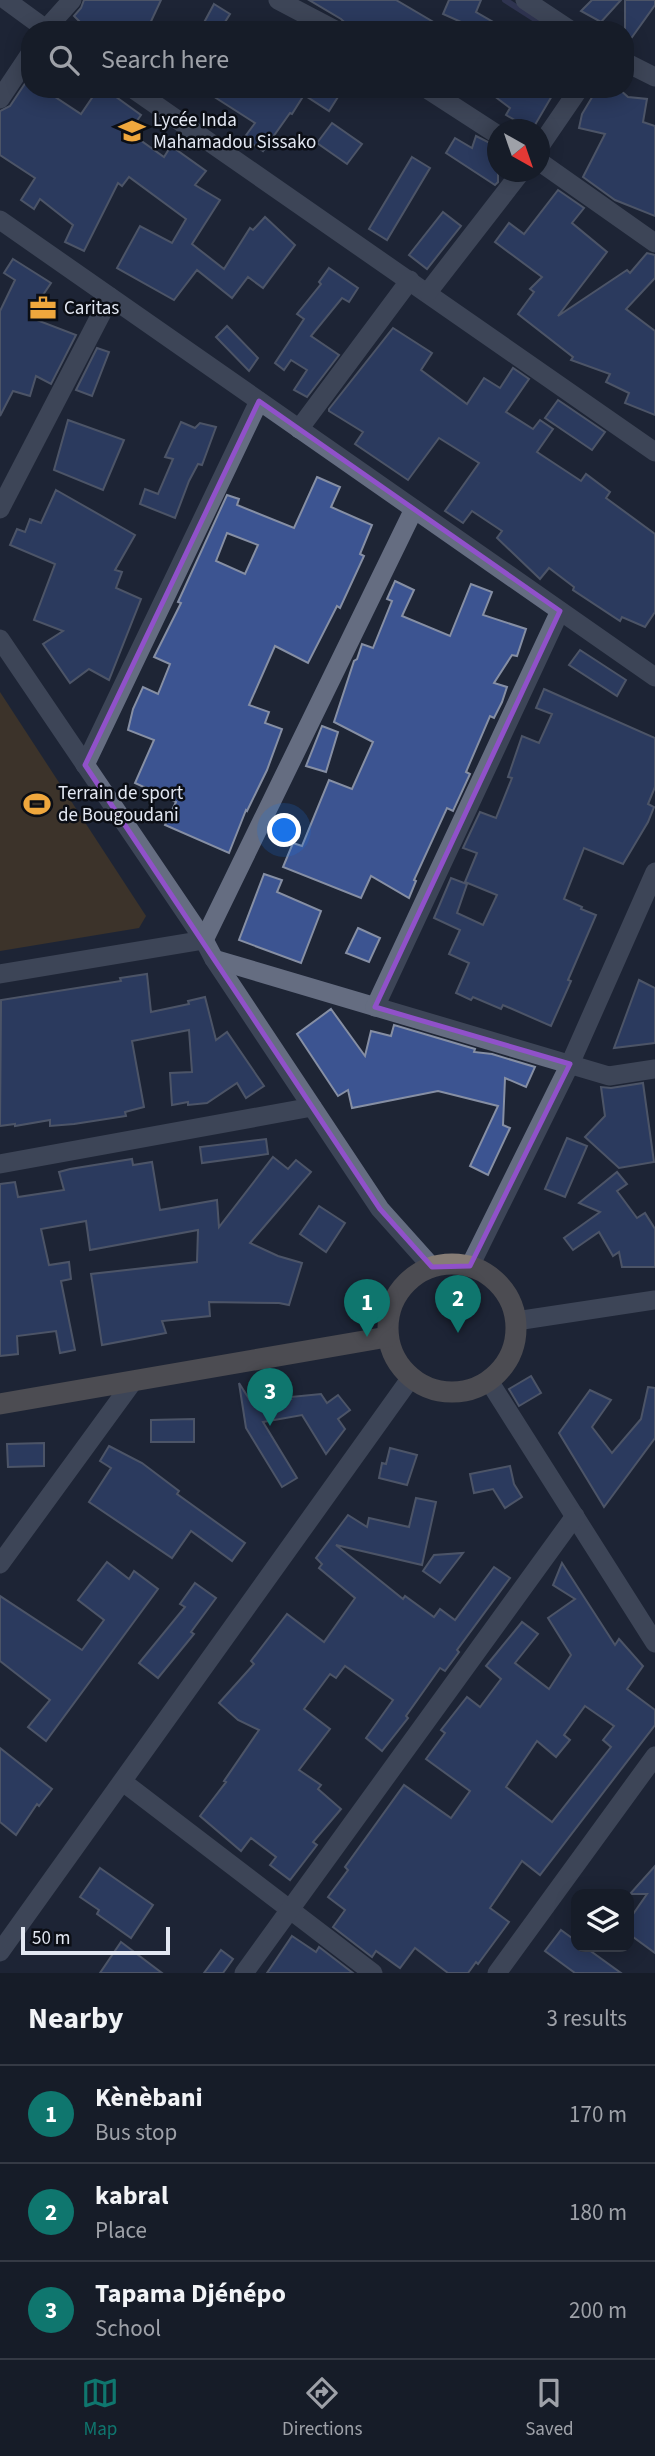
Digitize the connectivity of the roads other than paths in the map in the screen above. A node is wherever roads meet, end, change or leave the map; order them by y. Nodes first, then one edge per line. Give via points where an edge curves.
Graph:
1 (6, 0) edge
2 (72, 0) edge
3 (278, 0) edge
4 (526, 0) edge
5 (35, 21) edge
6 (53, 21) edge
7 (318, 21) edge
8 (557, 21) edge
9 (634, 66) edge
10 (21, 68) edge
11 (655, 77) edge
12 (146, 98) edge
13 (441, 98) edge
14 (573, 98) edge
15 (0, 99) edge
16 (487, 128) edge
17 (550, 131) edge
18 (550, 169) edge
19 (513, 182) edge
20 (0, 220) edge
21 (655, 243) edge
22 (410, 280) junction
23 (428, 292) junction
24 (110, 296) junction
25 (259, 401) junction
26 (299, 429) junction
27 (655, 452) edge
28 (0, 509) edge
29 (414, 509) junction
30 (560, 611) junction
31 (0, 639) edge
32 (655, 677) edge
33 (85, 765) junction
34 (655, 873) edge
35 (204, 940) junction
36 (214, 959) junction
37 (0, 974) edge
38 (375, 1007) junction
39 (570, 1064) junction
40 (655, 1069) edge
41 (312, 1107) junction
42 (0, 1164) edge
43 (470, 1266) junction
44 (432, 1267) junction
45 (655, 1300) edge
46 (516, 1321) junction
47 (387, 1338) junction
48 (410, 1379) junction
49 (489, 1381) junction
50 (132, 1383) junction
51 (0, 1404) edge
52 (575, 1516) junction
53 (0, 1564) edge
54 (655, 1643) edge
55 (655, 1756) edge
56 (123, 1782) junction
57 (290, 1910) junction
58 (0, 1952) edge
59 (244, 1973) edge
60 (373, 1973) edge
61 (497, 1973) edge

1 - 5 street
2 - 6 street
3 - 7 street
4 - 8 street
9 - 11 street
10 - 15 street
12 - 22 street
13 - 16 street
14 - 17 street
18 - 21 street
19 - 23 street
20 - 24 street
22 - 23 street
22 - 26 street
23 - 27 street
24 - 25 street
24 - 28 street
25 - 26 street
25 - 33 street
26 - 29 street
29 - 30 street
29 - 35 street
30 - 32 street
30 - 38 street
31 - 33 street
33 - 35 street
34 - 39 street
35 - 36 street
35 - 37 street
36 - 38 street
36 - 41 street
38 - 39 street
39 - 40 street via 609,1076
39 - 43 street
41 - 42 street
41 - 44 street via 380,1209
43 - 44 street
43 - 46 street via 501,1286
44 - 47 street via 412,1277 397,1294 388,1315
45 - 46 street
46 - 49 street via 515,1344 506,1365
47 - 48 street via 395,1360
47 - 50 street
48 - 49 street via 449,1393
48 - 56 street
49 - 52 street
50 - 51 street
50 - 53 street
52 - 54 street
52 - 57 street
55 - 61 street
56 - 57 street
56 - 58 street
57 - 59 street
57 - 60 street

